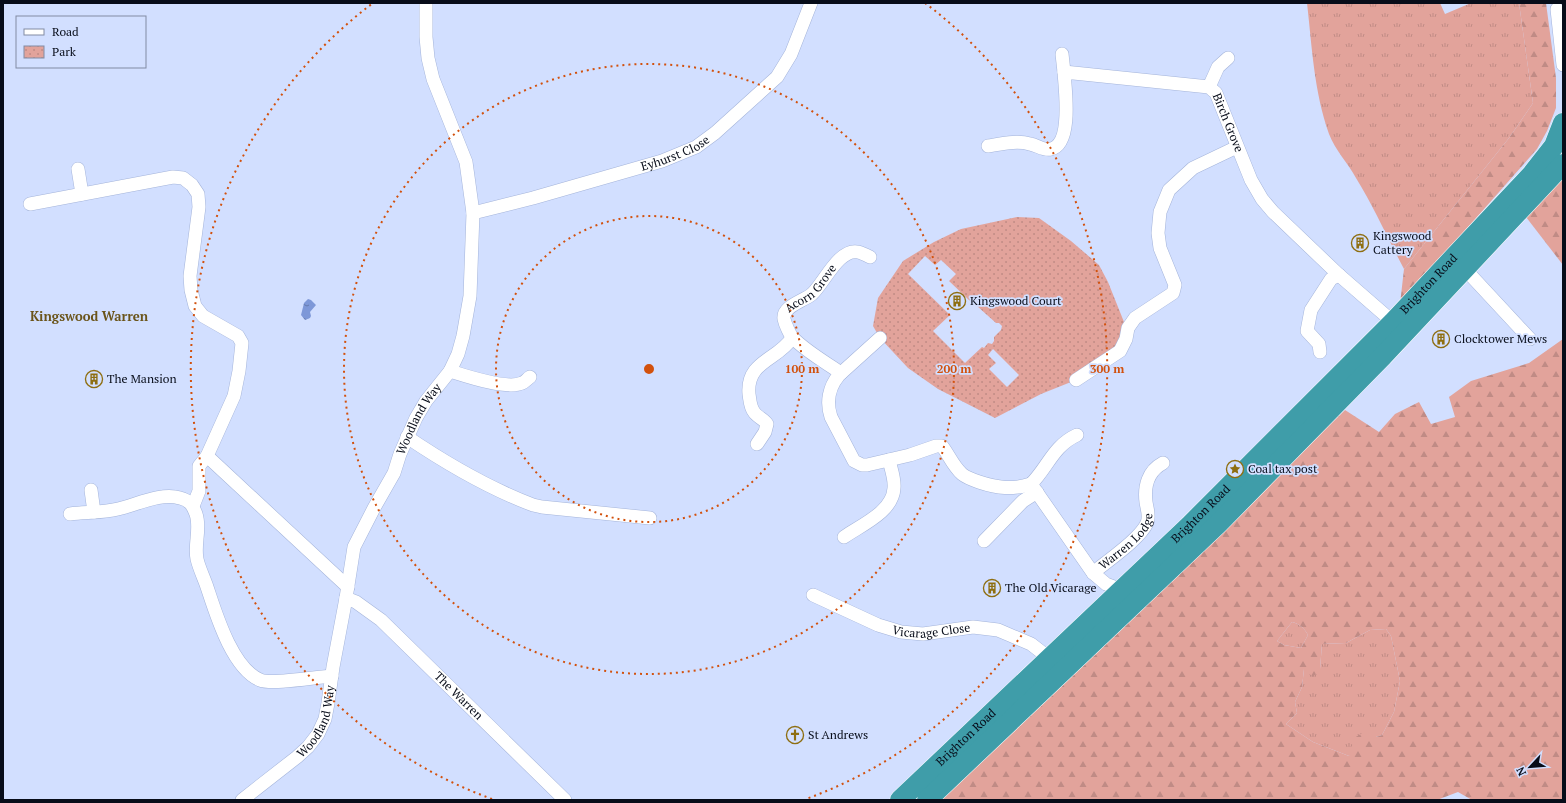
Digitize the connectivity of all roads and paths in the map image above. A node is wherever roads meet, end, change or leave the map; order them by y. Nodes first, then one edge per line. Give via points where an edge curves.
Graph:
1 (426, 3) edge
2 (811, 3) edge
3 (1556, 6) edge
4 (1563, 25) edge
5 (1062, 54) dead end
6 (1228, 58) dead end
7 (1563, 65) edge
8 (1064, 72) junction
9 (1209, 87) junction
10 (1563, 123) edge
11 (988, 146) dead end
12 (1237, 148) junction
13 (1563, 164) edge
14 (78, 169) dead end
15 (82, 194) junction
16 (30, 204) dead end
17 (473, 213) junction
18 (870, 257) dead end
19 (1464, 268) junction
20 (1339, 275) junction
21 (1393, 322) junction
22 (792, 338) junction
23 (880, 338) dead end
24 (1530, 339) dead end
25 (1320, 352) dead end
26 (450, 371) junction
27 (841, 373) junction
28 (530, 377) dead end
29 (1076, 380) dead end
30 (1077, 435) dead end
31 (407, 437) junction
32 (757, 444) dead end
33 (207, 456) junction
34 (889, 460) junction
35 (1163, 463) dead end
36 (1034, 488) junction
37 (91, 490) dead end
38 (193, 506) junction
39 (94, 512) junction
40 (70, 514) dead end
41 (650, 518) dead end
42 (844, 537) dead end
43 (984, 541) dead end
44 (1093, 573) junction
45 (1122, 590) junction
46 (347, 592) junction
47 (813, 595) dead end
48 (1049, 658) junction
49 (332, 676) junction
50 (242, 800) edge
51 (565, 800) edge
52 (900, 800) edge
53 (927, 800) edge

1 - 17 street, Woodland Way via 428,58 433,79 466,162
2 - 17 street, Eyhurst Close via 790,54 777,77 696,147 662,161
3 - 4 street
3 - 7 street
5 - 8 street
6 - 9 street via 1218,67
8 - 9 street, Birch Grove
8 - 11 street via 1067,112 1061,139 1055,147 1044,149 1030,143
9 - 12 street, Birch Grove via 1216,93
10 - 21 highway, Brighton Road via 1554,146 1532,174
12 - 20 street, Birch Grove via 1251,180 1273,212
12 - 29 street via 1193,168 1169,190 1160,212 1158,233 1160,248 1175,285 1173,293 1135,318 1128,328 1120,351
13 - 19 highway, Brighton Road
14 - 15 street
15 - 16 street
15 - 33 street via 173,177 183,178 198,194 199,207 190,276 191,290 196,306 203,316 238,336 242,343 234,396
17 - 26 street, Woodland Way via 470,296 461,342
18 - 22 street, Acorn Grove via 857,252 844,256 814,292 787,310 784,318
19 - 24 street
19 - 53 highway, Brighton Road via 1383,356 1218,524
20 - 21 street, Birch Grove
20 - 25 street via 1331,279 1311,310 1307,330 1319,344
21 - 45 highway, Brighton Road
22 - 27 street
22 - 32 street via 786,346 759,365 750,380 751,406 757,416 767,424 766,432
23 - 27 street
26 - 28 street via 471,378 507,384 524,383
26 - 31 street, Woodland Way via 420,410
27 - 34 street via 831,388 829,410 851,456 857,464 862,465
30 - 36 street via 1056,449
31 - 41 street via 463,472 533,505
31 - 46 street, Woodland Way via 394,473 354,547
33 - 38 street via 199,466 199,491
33 - 46 street, The Warren
34 - 36 street via 942,446 957,469 969,478 993,487
34 - 42 street via 894,487 890,502 879,514
35 - 44 street, Warren Lodge via 1156,466 1148,478 1148,518 1144,528
36 - 43 street
36 - 44 street
37 - 39 street
38 - 39 street via 180,498 170,497
38 - 49 street via 198,526 197,558 220,626 237,659 253,676 261,680 274,682
39 - 40 street
44 - 45 street via 1106,584
45 - 48 highway, Brighton Road
46 - 49 street, Woodland Way
46 - 51 street, The Warren via 381,620
47 - 48 street, Vicarage Close via 878,626 900,632 923,634 973,627 998,630 1031,644
48 - 52 highway, Brighton Road
49 - 50 street, Woodland Way via 325,719 318,734 297,757

